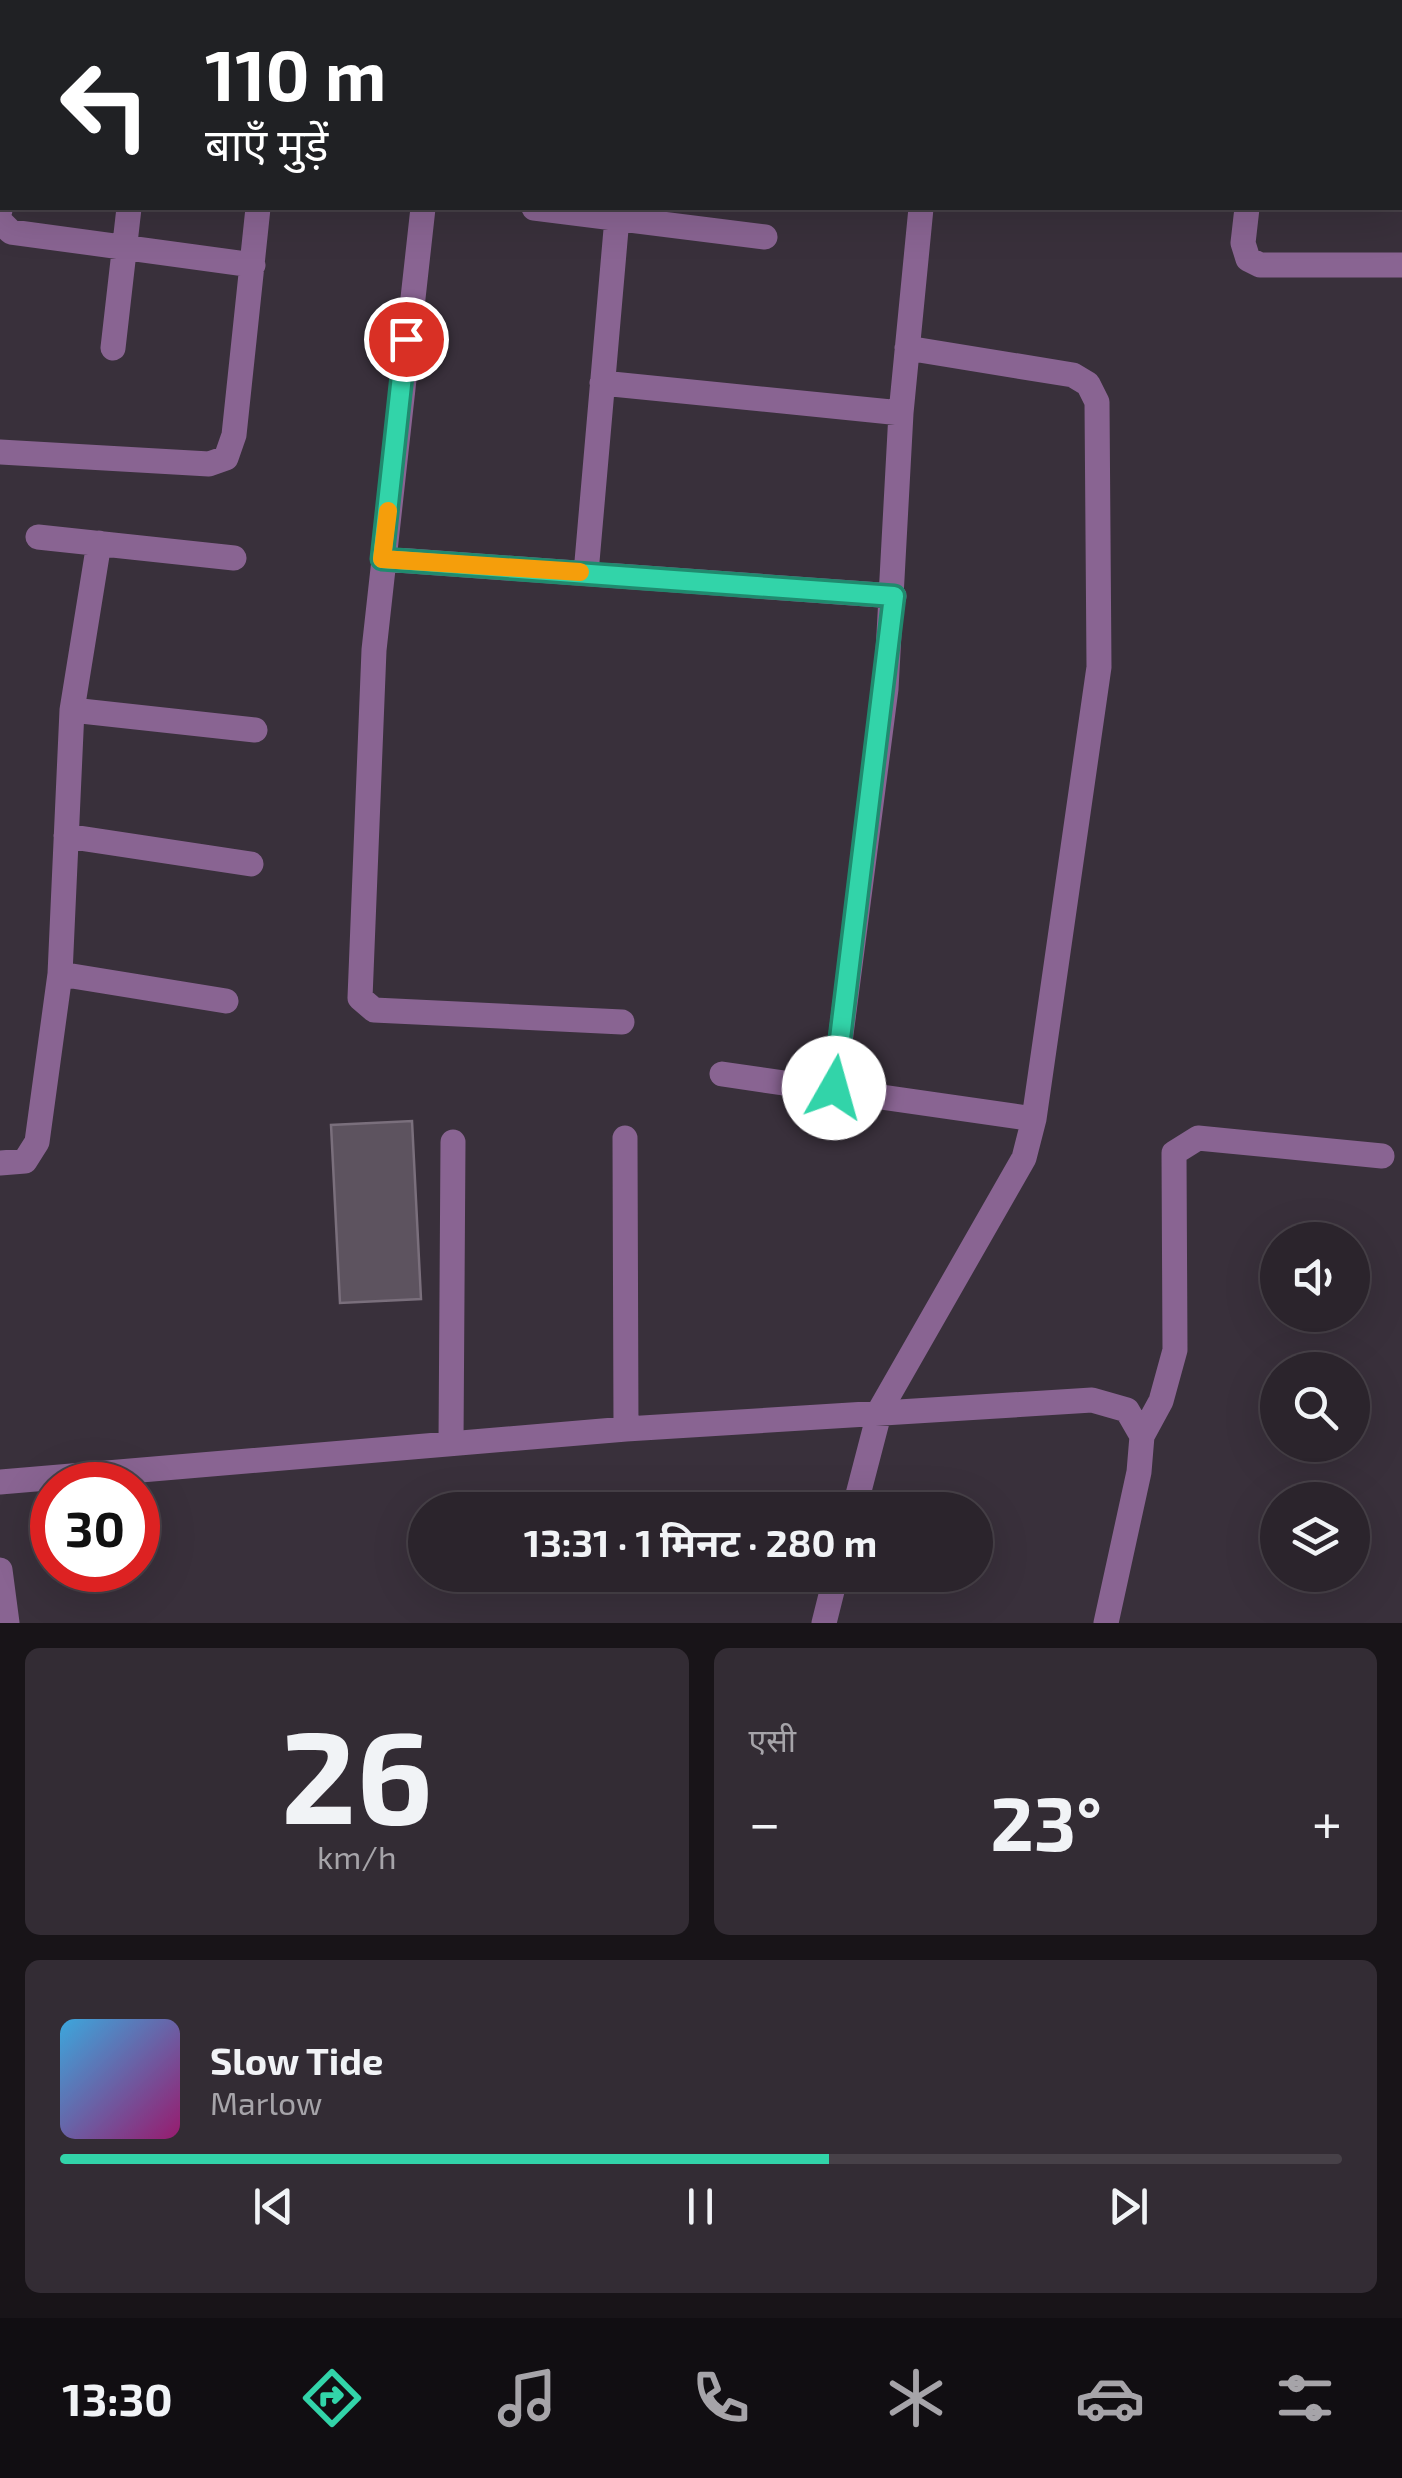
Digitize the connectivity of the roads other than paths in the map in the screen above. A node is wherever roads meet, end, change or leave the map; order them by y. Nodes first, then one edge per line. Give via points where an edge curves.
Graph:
1 (130, 210) edge
2 (258, 210) edge
3 (423, 210) edge
4 (551, 210) edge
5 (921, 210) edge
6 (1247, 210) edge
7 (617, 218) junction
8 (1, 223) edge
9 (0, 236) edge
10 (765, 237) dead end
11 (124, 248) junction
12 (253, 265) junction
13 (1402, 265) edge
14 (113, 348) dead end
15 (907, 348) junction
16 (602, 383) junction
17 (901, 413) junction
18 (0, 452) edge
19 (38, 536) dead end
20 (99, 543) junction
21 (234, 558) dead end
22 (382, 559) junction
23 (586, 573) junction
24 (894, 596) junction
25 (72, 710) junction
26 (255, 730) dead end
27 (66, 836) junction
28 (251, 864) dead end
29 (60, 974) junction
30 (226, 1001) dead end
31 (622, 1022) dead end
32 (722, 1074) dead end
33 (834, 1088) junction
34 (1034, 1119) junction
35 (625, 1138) dead end
36 (453, 1142) dead end
37 (1382, 1156) dead end
38 (0, 1163) edge
39 (880, 1410) junction
40 (626, 1429) junction
41 (1142, 1436) junction
42 (451, 1443) junction
43 (0, 1482) edge
44 (859, 1492) edge
45 (0, 1570) edge
46 (832, 1592) edge
47 (7, 1623) edge
48 (824, 1623) edge
49 (1106, 1623) edge

1 - 11 street
2 - 12 street
3 - 22 street
4 - 7 street
5 - 15 street
6 - 13 street via 1243,242 1248,259 1260,265
7 - 10 street
7 - 16 street
8 - 9 street
8 - 11 street via 11,232
11 - 12 street
11 - 14 street
12 - 18 street via 226,458 209,464
15 - 17 street
15 - 34 street via 1073,375 1088,384 1097,402 1099,667
16 - 17 street
16 - 23 street
17 - 24 street
19 - 20 street
20 - 21 street
20 - 25 street
22 - 23 street
22 - 31 street via 366,764 360,998 374,1010
23 - 24 street
24 - 33 street
25 - 26 street
25 - 27 street
27 - 28 street
27 - 29 street
29 - 30 street
29 - 38 street via 37,1142 25,1161
32 - 33 street
33 - 34 street
34 - 39 street via 1024,1158
35 - 40 street
36 - 42 street
37 - 41 street via 1198,1138 1174,1153 1175,1350 1161,1401
39 - 40 street
39 - 41 street via 1092,1400 1127,1410
39 - 44 street
40 - 42 street
41 - 49 street
42 - 43 street
45 - 47 street
46 - 48 street

